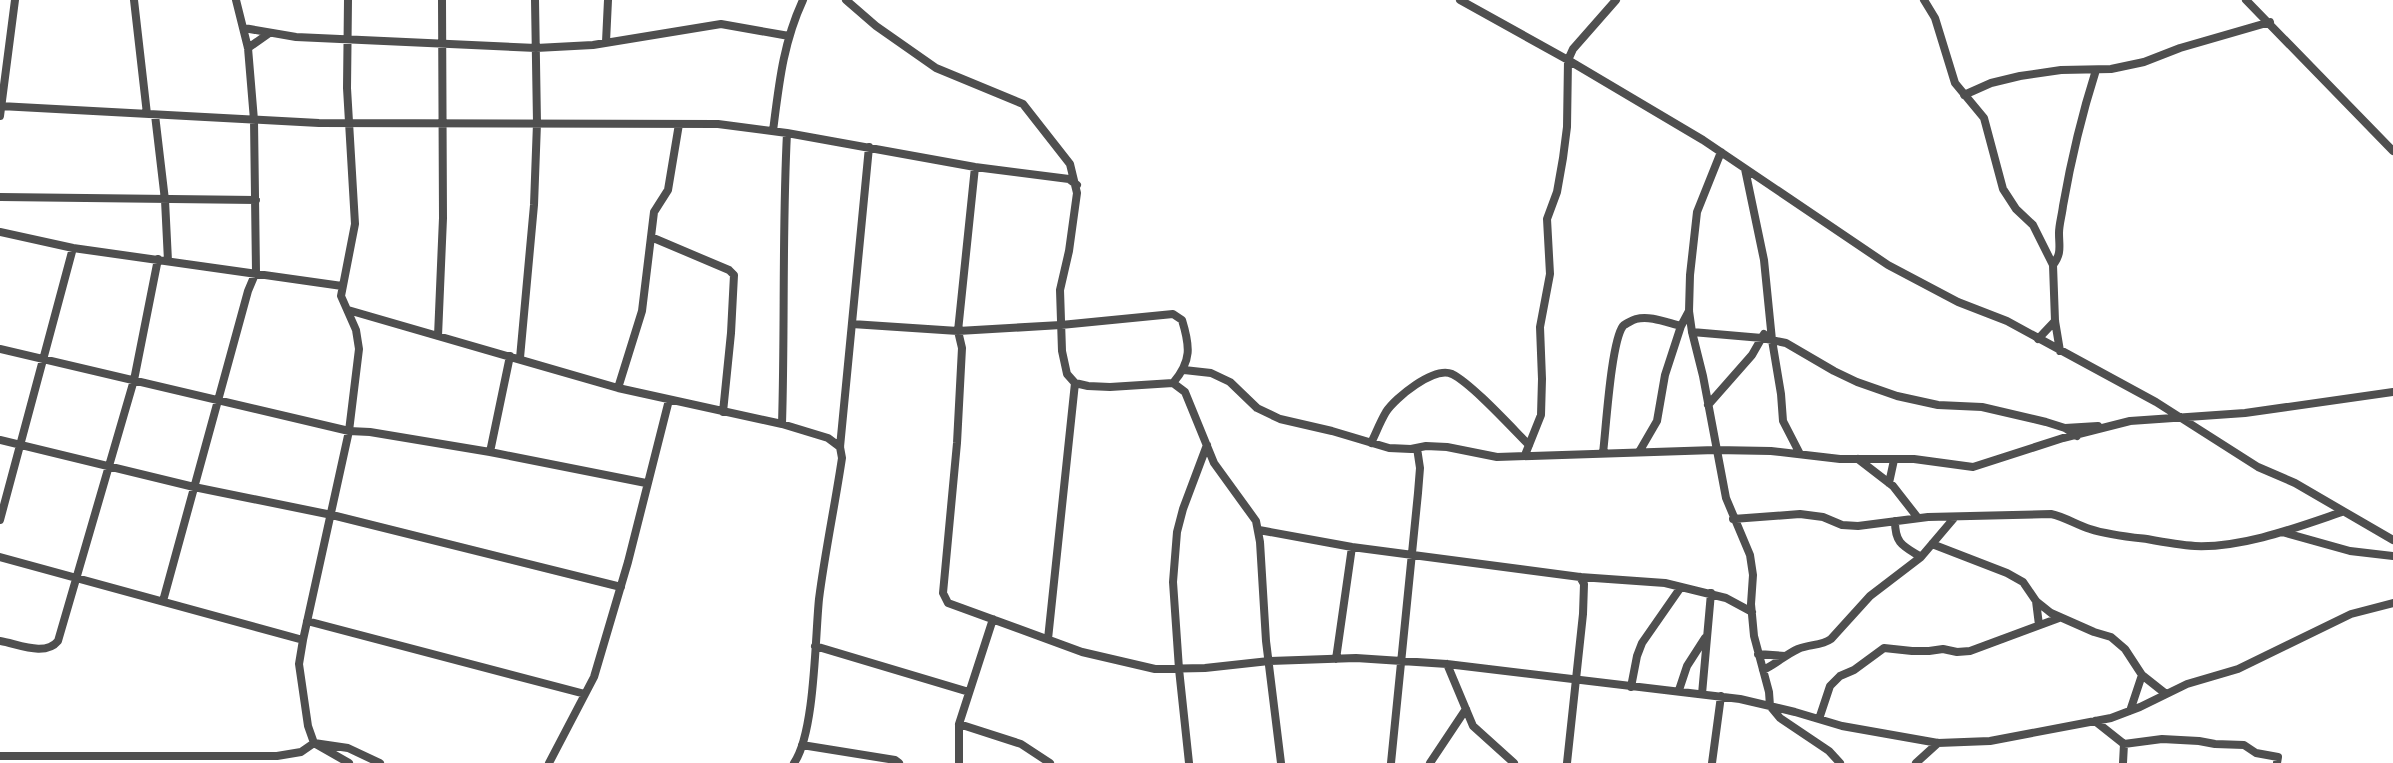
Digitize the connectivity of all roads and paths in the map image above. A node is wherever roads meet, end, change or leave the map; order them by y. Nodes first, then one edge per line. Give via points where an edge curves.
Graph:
1 (15, 0) edge
2 (134, 0) edge
3 (236, 0) edge
4 (348, 0) edge
5 (442, 0) edge
6 (535, 0) edge
7 (608, 0) edge
8 (803, 0) edge
9 (846, 0) edge
10 (1460, 0) edge
11 (1616, 0) edge
12 (1924, 0) edge
13 (2246, 0) edge
14 (2270, 22) junction
15 (244, 28) junction
16 (268, 34) junction
17 (789, 36) junction
18 (347, 38) junction
19 (606, 42) junction
20 (442, 43) junction
21 (248, 48) junction
22 (536, 48) junction
23 (1568, 60) junction
24 (2096, 70) junction
25 (1964, 95) junction
26 (1, 106) edge
27 (151, 114) junction
28 (0, 116) edge
29 (254, 120) junction
30 (349, 123) junction
31 (443, 123) junction
32 (537, 123) junction
33 (679, 124) junction
34 (773, 131) junction
35 (788, 133) junction
36 (869, 147) junction
37 (2393, 151) edge
38 (1721, 152) junction
39 (975, 167) junction
40 (1745, 169) junction
41 (1076, 185) junction
42 (0, 197) edge
43 (165, 200) junction
44 (256, 200) junction
45 (0, 232) edge
46 (651, 237) junction
47 (74, 248) junction
48 (158, 259) junction
49 (168, 261) junction
50 (2053, 265) junction
51 (256, 272) junction
52 (342, 286) junction
53 (348, 310) junction
54 (1689, 311) junction
55 (2055, 321) junction
56 (1770, 323) junction
57 (852, 324) junction
58 (1061, 325) junction
59 (1681, 326) junction
60 (958, 331) junction
61 (1692, 332) junction
62 (438, 336) junction
63 (1762, 338) junction
64 (2038, 339) junction
65 (1772, 340) junction
66 (0, 349) edge
67 (2060, 351) junction
68 (510, 356) junction
69 (520, 358) junction
70 (43, 360) junction
71 (1184, 370) junction
72 (134, 380) junction
73 (1075, 383) junction
74 (1173, 383) junction
75 (618, 388) junction
76 (2393, 392) edge
77 (669, 400) junction
78 (218, 401) junction
79 (1708, 404) junction
80 (723, 412) junction
81 (2178, 416) junction
82 (782, 424) junction
83 (2109, 426) junction
84 (2065, 428) junction
85 (349, 431) junction
86 (2077, 436) junction
87 (0, 440) edge
88 (1371, 443) junction
89 (1207, 445) junction
90 (1529, 445) junction
91 (22, 446) junction
92 (840, 447) junction
93 (1417, 448) junction
94 (1715, 450) junction
95 (490, 452) junction
96 (1639, 452) junction
97 (1603, 453) junction
98 (1800, 454) junction
99 (1525, 455) junction
100 (1858, 460) junction
101 (1894, 460) junction
102 (108, 466) junction
103 (646, 483) junction
104 (1889, 483) junction
105 (194, 487) junction
106 (2342, 512) junction
107 (332, 515) junction
108 (1955, 517) junction
109 (1918, 518) junction
110 (1733, 519) junction
111 (0, 520) edge
112 (1895, 521) junction
113 (1258, 530) junction
114 (2282, 532) junction
115 (2393, 540) edge
116 (1932, 544) junction
117 (1352, 547) junction
118 (1412, 555) junction
119 (2393, 556) edge
120 (0, 557) edge
121 (1921, 557) junction
122 (1580, 577) junction
123 (78, 578) junction
124 (621, 587) junction
125 (1681, 587) junction
126 (1711, 593) junction
127 (163, 601) junction
128 (2036, 601) junction
129 (2393, 603) edge
130 (1752, 612) junction
131 (992, 618) junction
132 (2059, 618) junction
133 (307, 621) junction
134 (2039, 625) junction
135 (1705, 638) junction
136 (303, 640) junction
137 (1048, 640) junction
138 (0, 641) edge
139 (815, 646) junction
140 (1758, 654) junction
141 (1785, 656) junction
142 (1336, 659) junction
143 (1269, 661) junction
144 (1400, 661) junction
145 (1447, 664) junction
146 (1179, 669) junction
147 (1763, 670) junction
148 (2142, 675) junction
149 (1575, 681) junction
150 (1631, 686) junction
151 (1679, 690) junction
152 (969, 692) junction
153 (585, 694) junction
154 (1702, 694) junction
155 (2166, 694) junction
156 (1721, 696) junction
157 (1770, 706) junction
158 (1466, 709) junction
159 (2130, 711) junction
160 (1819, 719) junction
161 (2095, 721) junction
162 (959, 724) junction
163 (314, 743) junction
164 (1938, 743) junction
165 (2124, 744) junction
166 (802, 745) junction
167 (0, 756) edge
168 (76, 759) edge
169 (277, 759) edge
170 (349, 763) edge
171 (380, 763) edge
172 (548, 763) edge
173 (794, 763) edge
174 (899, 763) edge
175 (959, 763) edge
176 (1050, 763) edge
177 (1189, 763) edge
178 (1281, 763) edge
179 (1391, 763) edge
180 (1430, 763) edge
181 (1514, 763) edge
182 (1567, 763) edge
183 (1712, 763) edge
184 (1840, 763) edge
185 (1916, 763) edge
186 (2123, 763) edge
187 (2277, 763) edge

1 - 26 street
2 - 27 street
3 - 15 street
4 - 18 street
5 - 20 street
6 - 22 street
7 - 19 street
8 - 17 street
9 - 41 street via 876,26 936,68 1023,104 1070,164
10 - 23 street
11 - 23 street via 1573,49
12 - 25 street via 1935,18 1955,83
13 - 14 street
14 - 24 street via 2180,48 2144,62
14 - 37 street via 2374,134
15 - 16 street
15 - 21 street
16 - 18 street
16 - 21 street
17 - 19 street via 720,24
17 - 34 street via 783,57
18 - 20 street
18 - 30 street
19 - 22 street
20 - 22 street
20 - 31 street
21 - 29 street
22 - 32 street
23 - 38 street
23 - 90 street via 1567,127 1563,158 1557,192 1547,219 1550,274 1540,327 1541,415
24 - 25 street via 2061,70 2020,76
24 - 50 street via 2080,120 2063,205 2059,257
25 - 50 street via 1984,118 2003,189 2016,209 2033,225
26 - 27 street
26 - 28 street
27 - 29 street
27 - 43 street
29 - 30 street
29 - 44 street
30 - 31 street
30 - 52 street via 355,224
31 - 32 street
31 - 62 street via 443,218
32 - 33 street
32 - 69 street via 534,205
33 - 34 street via 718,124
33 - 46 street via 668,190 654,212
34 - 35 street
35 - 36 street
35 - 82 street via 783,205 785,342
36 - 39 street
36 - 57 street
38 - 40 street
38 - 54 street via 1697,212 1691,253
39 - 41 street via 1069,179
39 - 60 street
40 - 56 street via 1764,260
40 - 64 street via 1888,265 1958,302 2007,322
41 - 58 street via 1069,251 1060,290
42 - 43 street
43 - 44 street
43 - 49 street
44 - 51 street
45 - 47 street
46 - 75 street via 642,311
46 - 80 street via 730,270 734,275
47 - 48 street
47 - 70 street
48 - 49 street
48 - 72 street
49 - 51 street
50 - 55 street
51 - 52 street
51 - 78 street via 248,291
52 - 53 street via 341,296
53 - 62 street
53 - 85 street via 356,330 359,349
54 - 59 street
54 - 61 street
55 - 64 street
55 - 67 street
56 - 63 street
56 - 65 street
57 - 60 street
57 - 92 street
58 - 60 street
58 - 71 street via 1173,314 1182,320 1186,332 1188,352
58 - 73 street via 1062,351 1067,374
59 - 96 street via 1665,375 1657,421
59 - 97 street via 1651,319 1636,319 1624,326 1618,337 1614,358
60 - 131 street via 962,348 943,593 948,603
61 - 63 street
61 - 79 street
62 - 68 street
63 - 65 street
63 - 79 street via 1752,355
64 - 67 street
65 - 84 street via 1786,343 1857,382 1897,396 1938,405 1982,407
65 - 98 street via 1783,421
66 - 70 street
67 - 81 street
68 - 69 street
68 - 95 street
69 - 75 street
70 - 72 street
70 - 91 street
71 - 74 street
71 - 88 street via 1210,373 1230,382 1257,408 1280,419
72 - 78 street
72 - 102 street
73 - 74 street via 1110,387
73 - 137 street
74 - 89 street via 1185,392
75 - 77 street
76 - 81 street via 2245,413
77 - 80 street
77 - 103 street
78 - 85 street
78 - 105 street
79 - 94 street
80 - 82 street
81 - 83 street
81 - 106 street via 2258,467 2295,484
82 - 92 street via 828,438
83 - 84 street
83 - 86 street
84 - 86 street
85 - 95 street via 370,432
85 - 107 street
86 - 101 street via 2063,438 1973,468 1914,459
87 - 91 street
88 - 90 street via 1386,412 1395,402 1438,372 1451,374 1470,388
88 - 93 street via 1389,448
89 - 113 street via 1214,463 1256,521
89 - 146 street via 1183,508 1177,532 1173,582
90 - 99 street
91 - 102 street
91 - 111 street
92 - 139 street via 842,458 819,598
93 - 99 street via 1447,447 1497,457
93 - 118 street via 1420,468
94 - 96 street
94 - 98 street
94 - 110 street
95 - 103 street
96 - 97 street
97 - 99 street
98 - 100 street
100 - 101 street
100 - 104 street
101 - 104 street
102 - 105 street
102 - 123 street
103 - 124 street
104 - 109 street
105 - 107 street
105 - 127 street
106 - 114 street
106 - 115 street
107 - 124 street
107 - 133 street
108 - 109 street
108 - 114 street via 2051,514 2090,529 2196,546
108 - 116 street
109 - 112 street
110 - 112 street via 1800,514 1823,517 1842,525 1858,526
110 - 130 street via 1750,555 1753,576
112 - 121 street via 1895,534 1901,545
113 - 117 street
113 - 143 street
114 - 119 street via 2350,551
116 - 121 street
116 - 128 street via 2008,573 2023,582
117 - 118 street
117 - 142 street
118 - 122 street
118 - 144 street
120 - 123 street
121 - 141 street via 1870,596 1831,639 1824,644 1799,649
122 - 125 street via 1665,583
122 - 149 street via 1584,584 1583,614
123 - 127 street
123 - 138 street via 58,641 54,646 45,650
124 - 153 street via 594,677
125 - 126 street
125 - 150 street via 1642,643
126 - 130 street
126 - 135 street
127 - 136 street
128 - 132 street
128 - 134 street
129 - 155 street via 2351,614 2238,669 2187,684
130 - 140 street
131 - 137 street
131 - 152 street
132 - 134 street
132 - 148 street via 2112,637 2125,648
133 - 136 street
133 - 153 street
134 - 160 street via 1970,651 1943,649 1929,652 1884,648 1854,670 1840,676 1830,686
135 - 151 street via 1687,666
135 - 154 street via 1706,662
136 - 163 street via 300,664 308,726
137 - 146 street via 1082,652 1147,667
139 - 152 street
139 - 166 street via 811,701
140 - 141 street
140 - 147 street
141 - 147 street via 1775,665
142 - 143 street
142 - 144 street
143 - 146 street
143 - 178 street
144 - 145 street
144 - 179 street
145 - 149 street
145 - 158 street
146 - 177 street
147 - 157 street
148 - 155 street
148 - 159 street
149 - 150 street
149 - 182 street
150 - 151 street
151 - 154 street
152 - 162 street
153 - 172 street
154 - 156 street
155 - 159 street
156 - 157 street
156 - 183 street
157 - 160 street
157 - 184 street via 1780,718 1829,751
158 - 180 street
158 - 181 street via 1475,728
159 - 161 street
160 - 164 street via 1842,726
161 - 164 street via 1990,741
161 - 165 street
162 - 175 street
162 - 176 street via 1021,744
163 - 169 street via 302,752
163 - 170 street
163 - 171 street via 348,748
164 - 185 street
165 - 186 street
165 - 187 street via 2162,739 2244,745 2256,753 2278,757
166 - 173 street
166 - 174 street via 895,760
167 - 168 street
168 - 169 street

